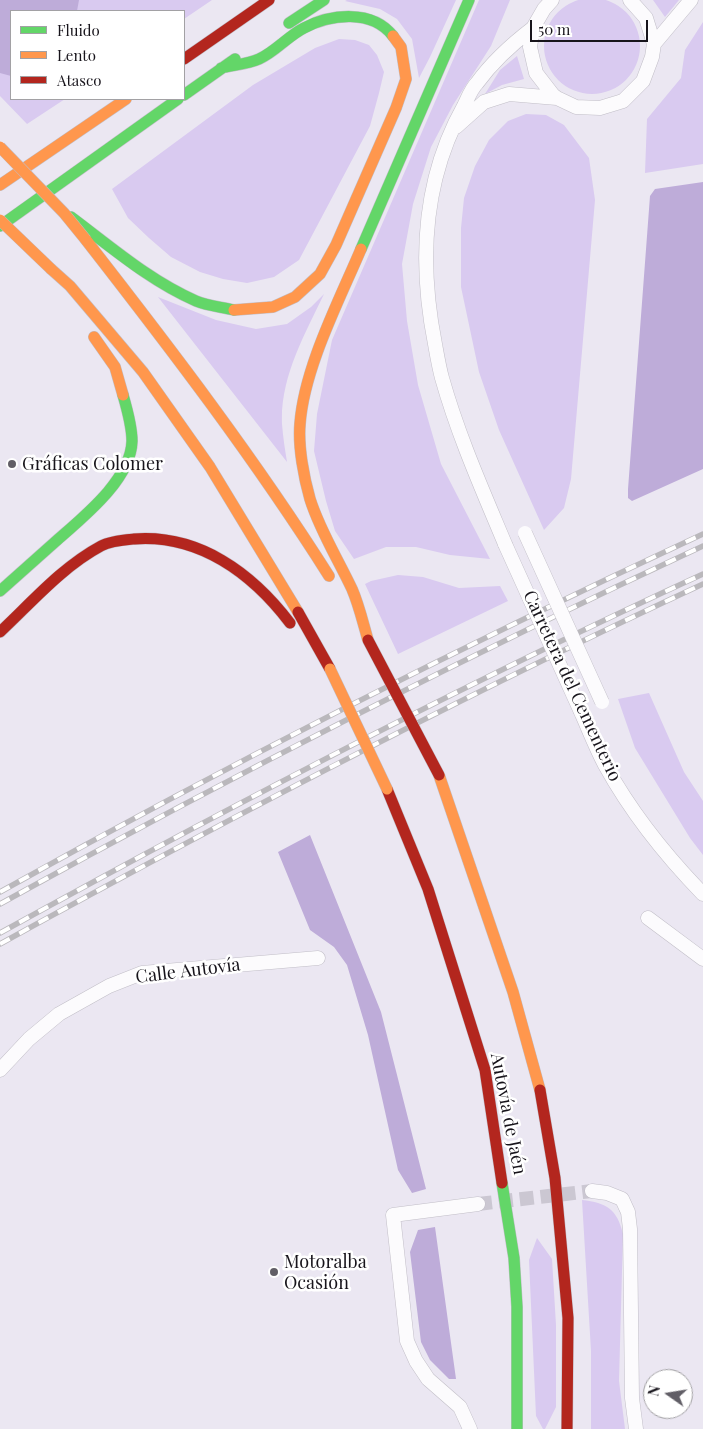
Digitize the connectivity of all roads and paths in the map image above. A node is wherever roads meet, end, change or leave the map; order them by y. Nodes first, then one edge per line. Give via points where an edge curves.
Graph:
1 (269, 0) edge
2 (324, 0) edge
3 (469, 0) edge
4 (552, 0) edge
5 (630, 0) edge
6 (691, 0) edge
7 (533, 28) junction
8 (277, 31) dead end
9 (654, 44) junction
10 (245, 52) dead end
11 (185, 58) edge
12 (222, 68) junction
13 (185, 94) edge
14 (558, 98) junction
15 (125, 100) edge
16 (177, 100) edge
17 (452, 129) junction
18 (0, 147) edge
19 (0, 185) edge
20 (64, 213) junction
21 (0, 220) edge
22 (0, 226) edge
23 (70, 286) junction
24 (78, 315) dead end
25 (89, 330) dead end
26 (525, 532) dead end
27 (332, 582) dead end
28 (0, 591) edge
29 (348, 607) dead end
30 (0, 632) edge
31 (368, 640) junction
32 (330, 669) junction
33 (602, 702) dead end
34 (703, 894) edge
35 (648, 918) dead end
36 (318, 958) dead end
37 (703, 959) edge
38 (0, 1070) edge
39 (592, 1191) tunnel mouth
40 (478, 1204) tunnel mouth
41 (568, 1318) junction
42 (470, 1429) edge
43 (517, 1429) edge
44 (567, 1429) edge
45 (576, 1429) edge
46 (636, 1429) edge

1 - 11 highway
2 - 8 highway
3 - 31 highway via 320,346 304,397 301,452 310,499 324,535 353,591
4 - 7 street
5 - 9 street via 646,18
6 - 9 street
7 - 14 street via 530,47 536,73
7 - 17 street, Carretera del Cementerio via 508,48 476,84
9 - 14 street via 643,82 622,100 600,108 576,107
10 - 12 highway
12 - 13 highway
12 - 20 highway via 259,60 304,28 334,17 362,17 386,27 402,47 406,79 396,108 336,245 320,274 295,297 273,307 238,311 198,302 135,266
14 - 17 street via 508,94 484,102
15 - 19 highway
16 - 22 highway
17 - 34 street, Carretera del Cementerio, bridge via 430,202 425,257 428,310 442,377 470,459 505,544 605,765 636,815
18 - 20 highway, bridge
20 - 27 highway, bridge via 233,433
21 - 23 highway, Autovía de Jaén, bridge
23 - 24 highway
23 - 32 highway, Autovía de Jaén via 143,372 210,467
25 - 28 highway via 115,367 126,405 132,442 126,464 112,487 89,512
26 - 33 street, Carretera del Cementerio, bridge
29 - 31 highway
30 - 32 highway via 71,566 102,545 140,537 181,542 242,571 280,608 309,652
31 - 41 highway, Autovía de Jaén, bridge via 439,775 513,992 541,1092 555,1178
32 - 43 highway, Autovía de Jaén, bridge via 387,790 428,889 484,1070 514,1258
35 - 37 street
36 - 38 street, Calle Autovía via 142,973 109,986 59,1014
39 - 46 street via 607,1192 622,1199 628,1212 632,1398
40 - 42 street via 393,1214 407,1341 428,1379 460,1406
41 - 44 highway, Autovía de Jaén
41 - 45 highway

